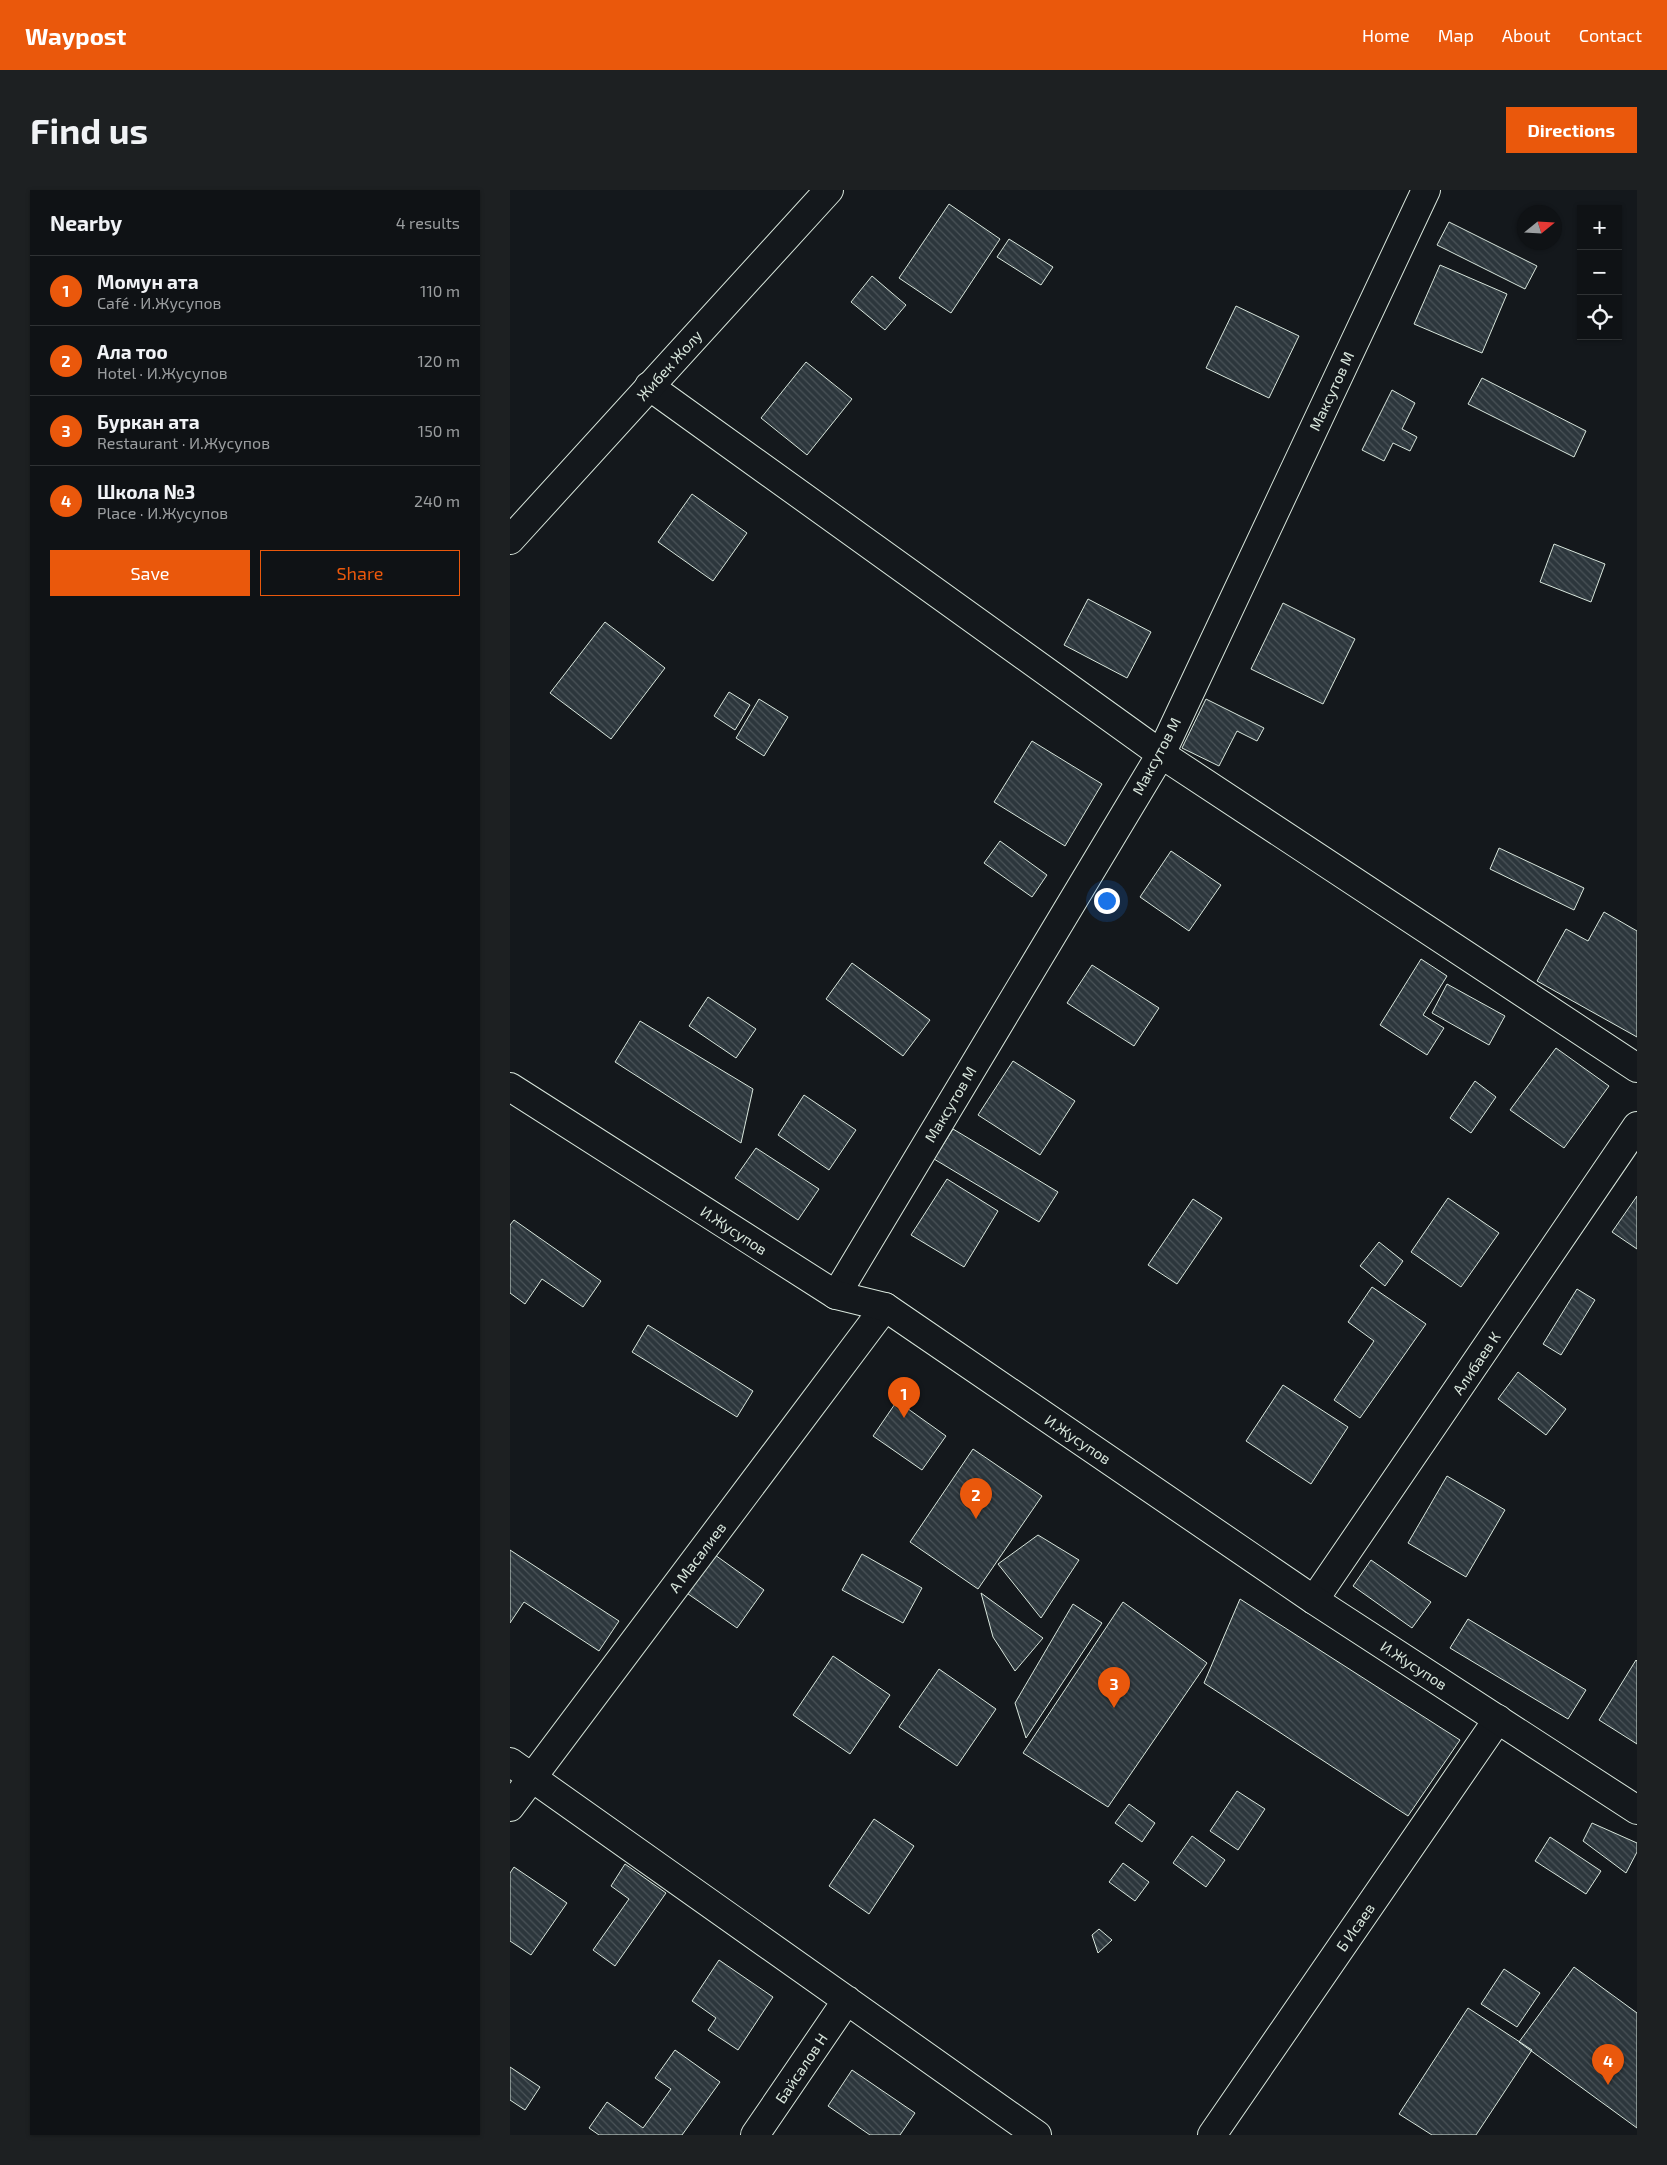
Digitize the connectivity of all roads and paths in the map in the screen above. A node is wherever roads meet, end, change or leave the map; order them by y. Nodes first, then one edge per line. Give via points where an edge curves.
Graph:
1 (829, 190) edge
2 (1426, 190) edge
3 (649, 386) junction
4 (510, 540) edge
5 (1161, 754) junction
6 (1637, 1068) edge
7 (510, 1087) edge
8 (1637, 1126) edge
9 (836, 1295) junction
10 (885, 1307) junction
11 (1314, 1600) junction
12 (1498, 1720) junction
13 (520, 1770) edge
14 (510, 1807) edge
15 (1637, 1810) edge
16 (847, 2000) junction
17 (754, 2135) edge
18 (1037, 2135) edge
19 (1212, 2135) edge

1 - 3 street, Жибек Жолу
2 - 5 street, Максутов М
3 - 4 street, Жибек Жолу
3 - 5 street
5 - 6 street
5 - 9 street, Максутов М
7 - 9 street, И.Жусупов
8 - 11 street, Алибаев К
9 - 10 street, И.Жусупов
10 - 11 street, И.Жусупов
10 - 13 street, А Масалиев
11 - 12 street, И.Жусупов
12 - 15 street, И.Жусупов
12 - 19 street, Б Исаев
13 - 14 street, А Масалиев
13 - 16 street
16 - 17 street, Байсалов Н
16 - 18 street

